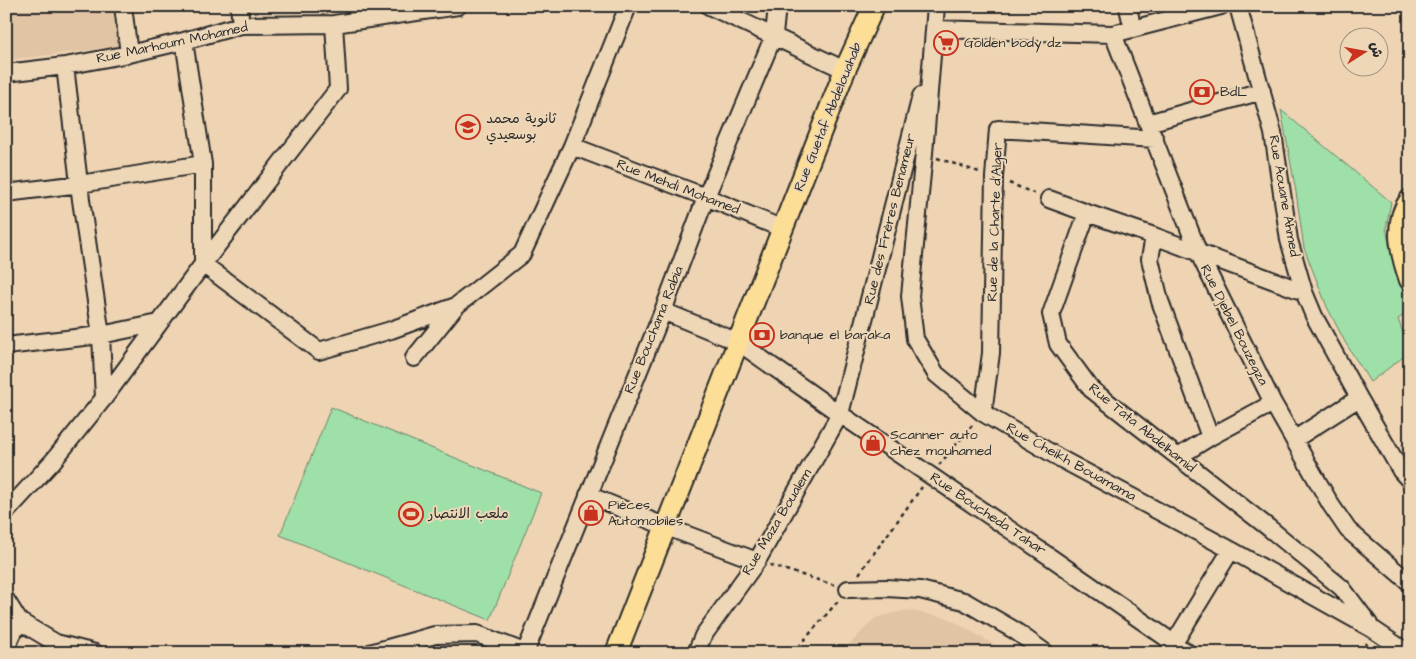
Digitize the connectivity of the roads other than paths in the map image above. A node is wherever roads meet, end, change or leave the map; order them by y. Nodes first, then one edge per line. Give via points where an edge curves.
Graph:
1 (122, 6) edge
2 (239, 6) edge
3 (458, 6) edge
4 (628, 6) edge
5 (777, 6) edge
6 (874, 6) edge
7 (936, 6) edge
8 (1221, 6) edge
9 (1238, 6) edge
10 (713, 7) edge
11 (1128, 8) dead end
12 (334, 24) junction
13 (241, 25) junction
14 (934, 29) junction
15 (1133, 29) junction
16 (1113, 34) junction
17 (774, 35) junction
18 (184, 41) junction
19 (932, 52) junction
20 (129, 54) junction
21 (65, 66) junction
22 (846, 70) junction
23 (6, 73) edge
24 (1262, 92) junction
25 (1148, 122) junction
26 (1155, 139) junction
27 (572, 146) junction
28 (203, 164) junction
29 (80, 184) junction
30 (6, 192) edge
31 (706, 197) junction
32 (1049, 199) road end
33 (1410, 200) edge
34 (1087, 214) junction
35 (783, 229) junction
36 (1154, 236) junction
37 (1199, 254) junction
38 (203, 264) junction
39 (1410, 280) edge
40 (1304, 292) junction
41 (456, 306) junction
42 (663, 312) junction
43 (160, 323) junction
44 (101, 335) junction
45 (738, 342) junction
46 (6, 346) edge
47 (414, 358) dead end
48 (104, 398) junction
49 (1359, 398) junction
50 (1273, 403) junction
51 (983, 413) junction
52 (840, 414) junction
53 (1210, 436) junction
54 (1295, 439) junction
55 (1178, 458) junction
56 (1410, 481) edge
57 (588, 495) junction
58 (6, 512) edge
59 (664, 526) junction
60 (1231, 550) junction
61 (757, 561) junction
62 (1410, 583) edge
63 (848, 589) road end
64 (6, 600) edge
65 (13, 623) edge
66 (1374, 630) junction
67 (6, 648) edge
68 (1171, 648) edge
69 (95, 653) edge
70 (370, 653) edge
71 (526, 653) edge
72 (616, 653) edge
73 (696, 653) edge
74 (1046, 653) edge
75 (1188, 653) edge
76 (1408, 653) edge

1 - 20 street
2 - 13 street
3 - 12 street, Rue Marhoum Mohamed
4 - 27 street
5 - 17 street, Rue Bouchama Rabia
6 - 22 main road, Rue Guetaf Abdelouahab
7 - 14 street, Rue Cheikh Bouamama
8 - 15 street
9 - 24 street, Rue Aouane Ahmed
10 - 17 street
11 - 15 street
12 - 13 street, Rue Marhoum Mohamed
12 - 38 street via 338,89
13 - 18 street, Rue Marhoum Mohamed
14 - 16 street
14 - 19 street, Rue Cheikh Bouamama
15 - 16 street
16 - 25 street, Rue Djebel Bouzegza
17 - 22 street
17 - 31 street, Rue Bouchama Rabia
18 - 20 street, Rue Marhoum Mohamed
18 - 28 street
19 - 51 street, Rue Cheikh Bouamama via 910,296 915,339 936,374
19 - 52 street, Rue des Frères Benameur
20 - 21 street, Rue Marhoum Mohamed
21 - 23 street, Rue Marhoum Mohamed
21 - 29 street
22 - 35 main road, Rue Guetaf Abdelouahab
24 - 25 street
24 - 40 street, Rue Aouane Ahmed via 1273,133 1290,240
25 - 26 street, Rue Djebel Bouzegza
26 - 37 street, Rue Djebel Bouzegza
26 - 51 street, Rue de la Charte d'Alger via 998,129 1001,180 991,353
27 - 31 street, Rue Mehdi Mohamed
27 - 41 street via 522,254
28 - 29 street
28 - 38 street
29 - 30 street
29 - 44 street
31 - 35 street, Rue Mehdi Mohamed
31 - 42 street, Rue Bouchama Rabia
32 - 34 street
33 - 39 main road via 1399,228 1401,252
34 - 36 street
34 - 55 street, Rue Tata Abdelhamid via 1051,314 1058,344 1092,390
35 - 45 main road, Rue Guetaf Abdelouahab
36 - 37 street
36 - 53 street via 1150,259 1160,301
37 - 40 street
37 - 50 street, Rue Djebel Bouzegza
38 - 41 street via 319,351 391,330
38 - 43 street
40 - 49 street, Rue Aouane Ahmed
41 - 47 street
42 - 45 street, Rue Boucheda Tahar
42 - 57 street, Rue Bouchama Rabia
43 - 44 street
43 - 48 street
44 - 46 street
44 - 48 street
45 - 52 street, Rue Boucheda Tahar
45 - 59 main road, Rue Guetaf Abdelouahab
48 - 58 street via 53,462
49 - 54 street
49 - 56 street, Rue Aouane Ahmed
50 - 53 street
50 - 54 street, Rue Djebel Bouzegza
51 - 60 street, Rue Cheikh Bouamama
52 - 61 street, Rue Maza Boualem
52 - 68 street, Rue Boucheda Tahar via 1061,564
53 - 55 street
54 - 62 street, Rue Djebel Bouzegza via 1348,530
55 - 66 street, Rue Tata Abdelhamid via 1342,588
57 - 59 street
57 - 71 street, Rue Bouchama Rabia
59 - 61 street
59 - 72 main road, Rue Guetaf Abdelouahab
60 - 66 street, Rue Cheikh Bouamama
60 - 68 street
61 - 73 street, Rue Maza Boualem via 703,636
63 - 74 street via 920,590 964,601
64 - 65 street
65 - 67 street
65 - 69 street via 56,644
66 - 76 street, Rue Cheikh Bouamama
68 - 75 street, Rue Boucheda Tahar
70 - 71 street via 434,635 476,634

